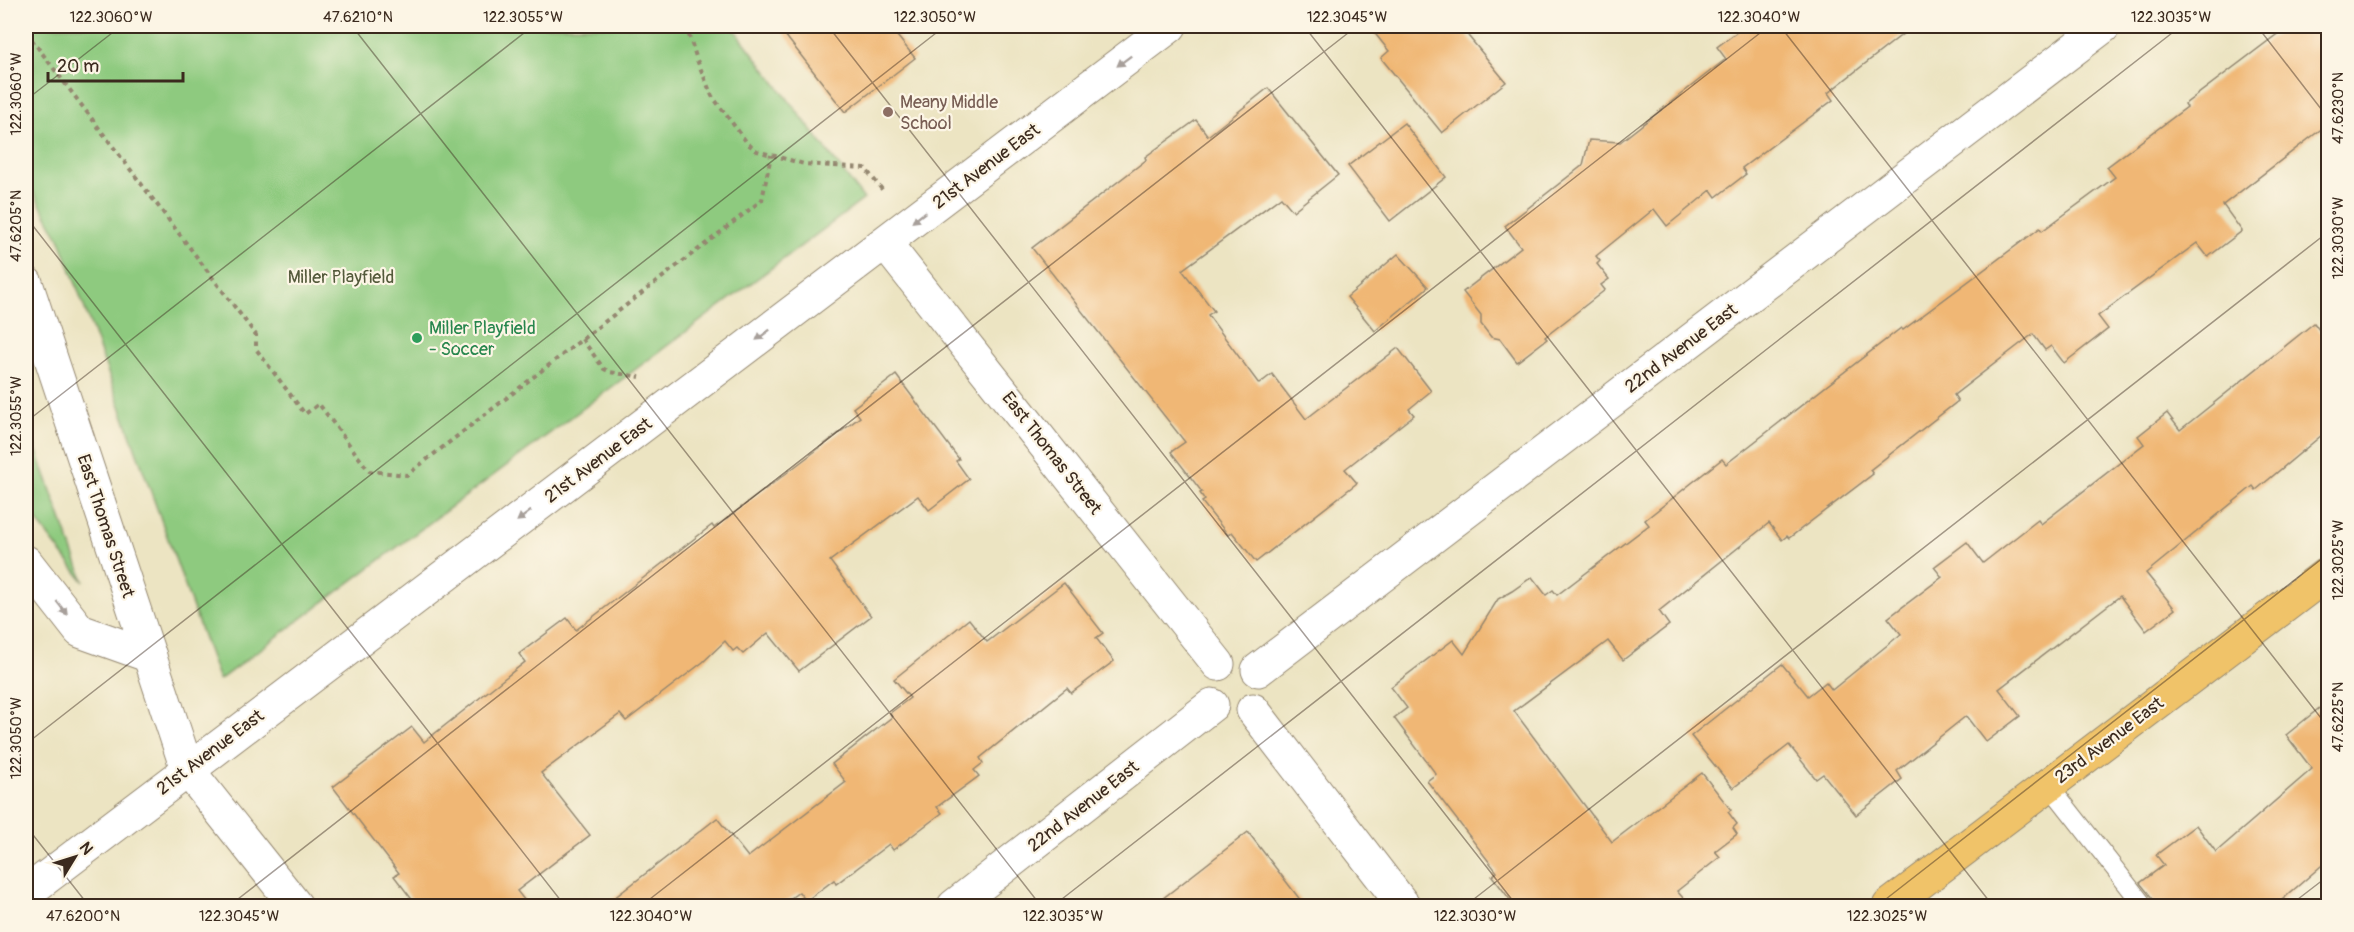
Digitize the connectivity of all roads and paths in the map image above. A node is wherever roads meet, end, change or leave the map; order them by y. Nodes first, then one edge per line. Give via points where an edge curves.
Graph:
1 (686, 26) edge
2 (1170, 26) edge
3 (2104, 26) edge
4 (26, 32) edge
5 (771, 155) junction
6 (884, 192) dead end
7 (885, 243) junction
8 (26, 283) edge
9 (582, 339) junction
10 (641, 377) dead end
11 (26, 562) edge
12 (2328, 573) edge
13 (150, 656) junction
14 (1218, 663) junction
15 (1258, 670) junction
16 (1212, 705) junction
17 (1253, 710) junction
18 (187, 769) junction
19 (2049, 785) junction
20 (26, 893) edge
21 (296, 906) edge
22 (954, 906) edge
23 (1404, 906) edge
24 (1889, 906) edge
25 (2144, 906) edge

1 - 5 path via 712,96 748,144
2 -> 7 street, 21st Avenue East
3 - 15 street, 22nd Avenue East
4 - 9 path via 256,335 256,349 305,414 319,404 369,471 407,476
5 - 6 path via 804,164 866,168
5 - 9 path via 762,200
7 - 14 street, East Thomas Street
7 -> 18 street, 21st Avenue East
8 - 13 street, East Thomas Street
9 - 10 path via 604,369
11 -> 13 street via 80,631
12 - 19 main road, 23rd Avenue East
13 - 18 street, East Thomas Street
14 - 15 street via 1239,659
14 - 16 street via 1206,684
15 - 17 street via 1263,696
16 - 17 street via 1223,715 1242,716
16 - 22 street, 22nd Avenue East
17 - 23 street
18 - 20 street, 21st Avenue East
18 - 21 street
19 - 24 main road, 23rd Avenue East
19 - 25 lane

